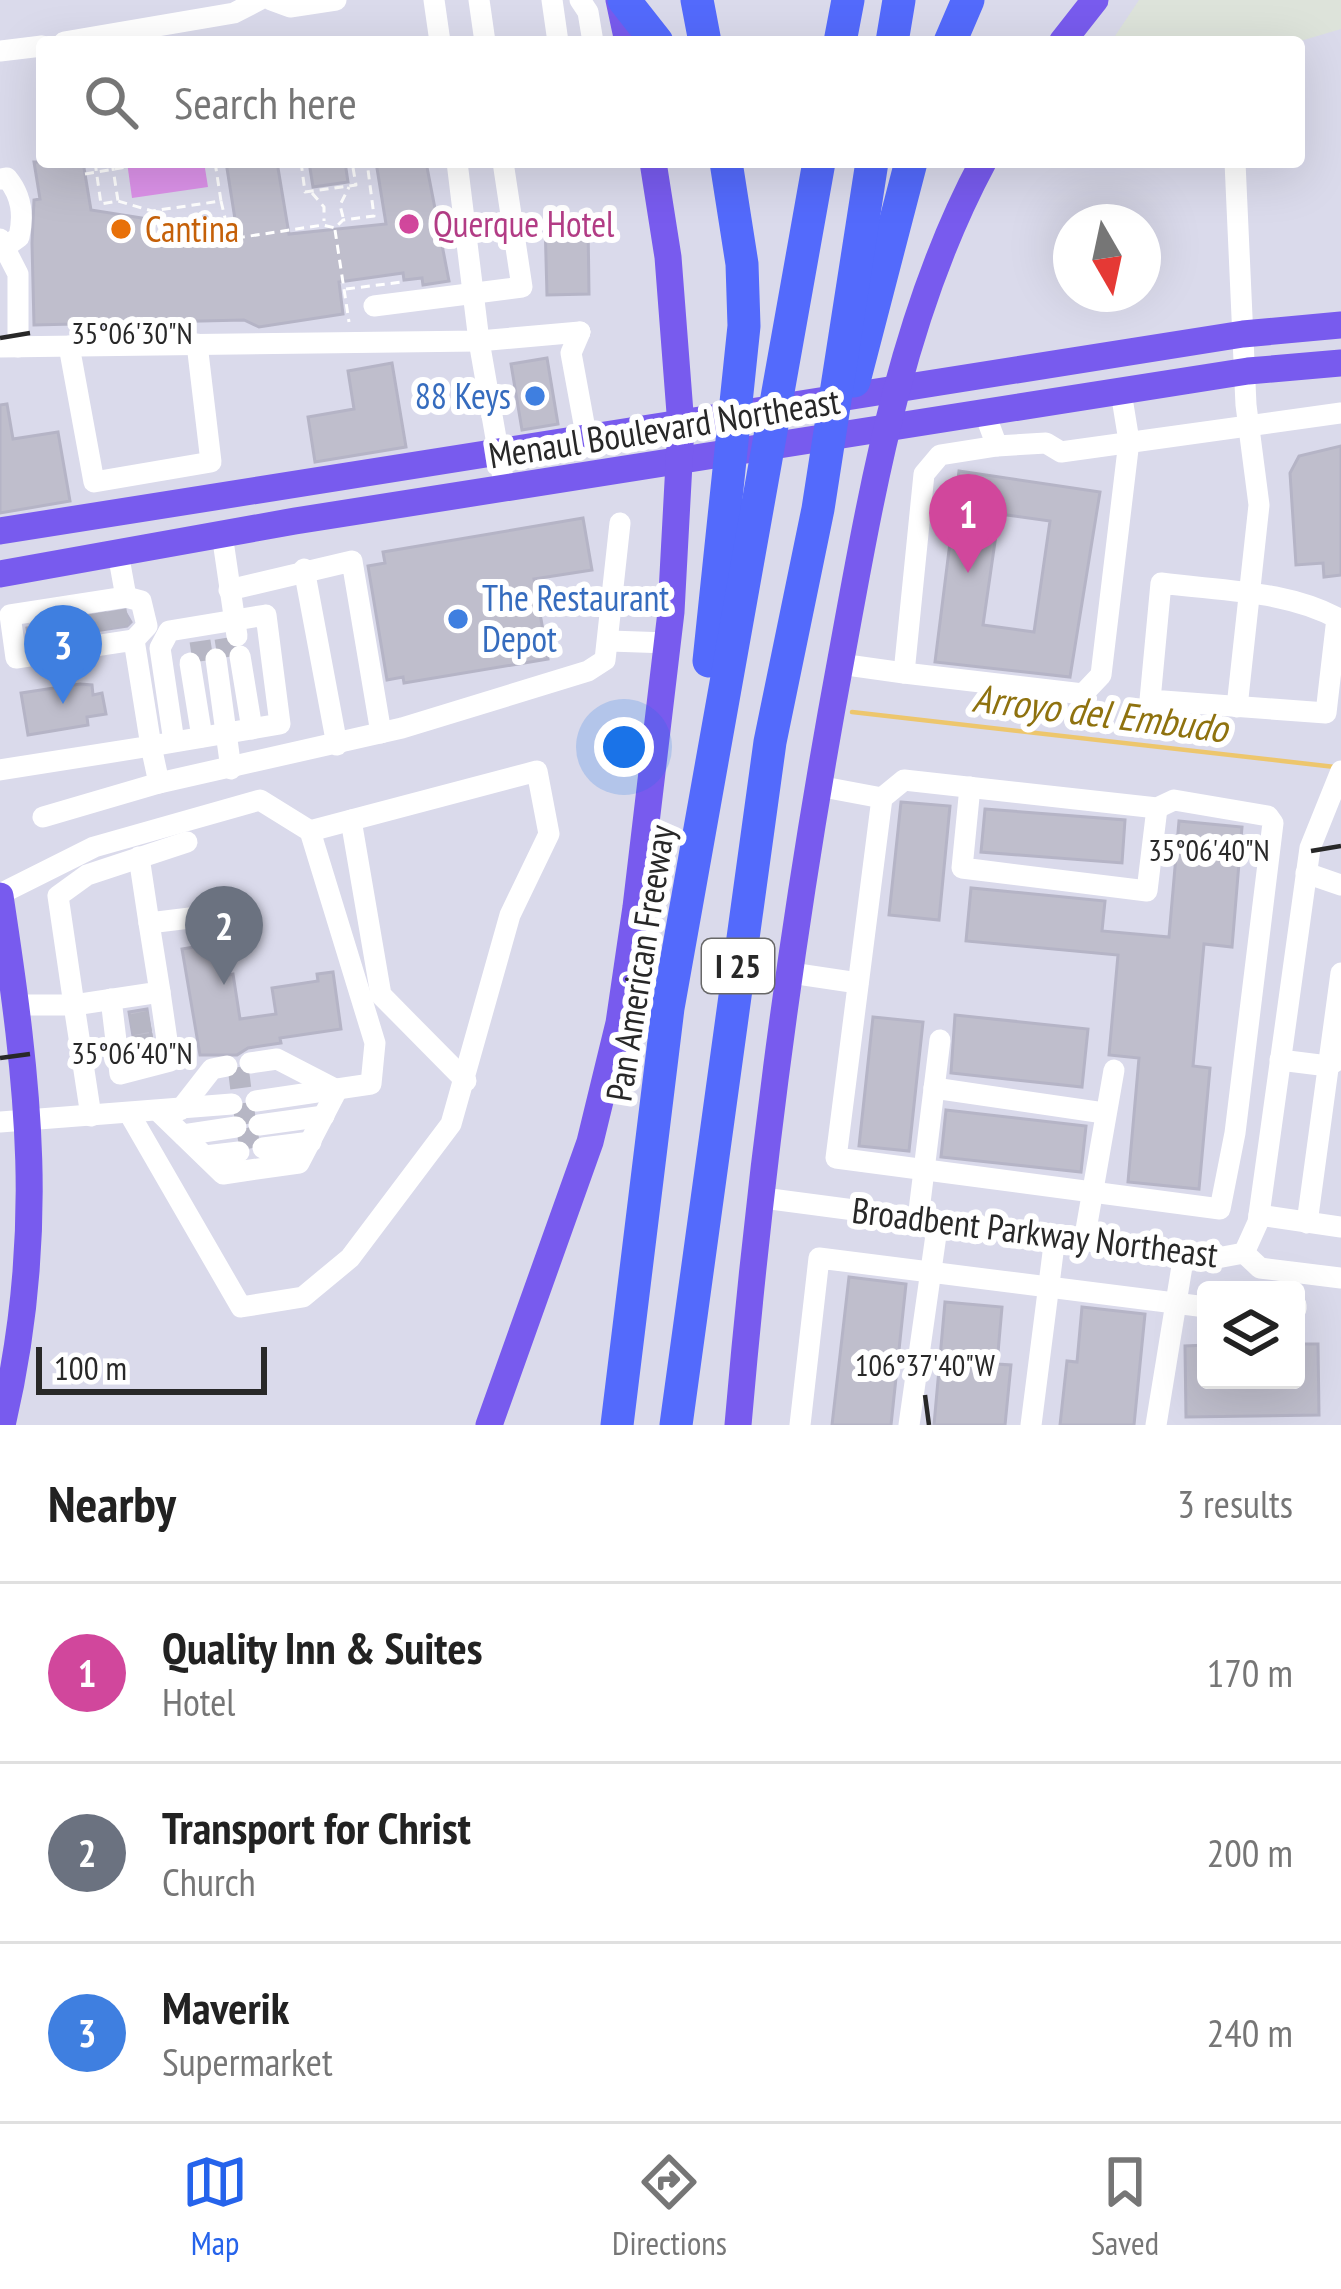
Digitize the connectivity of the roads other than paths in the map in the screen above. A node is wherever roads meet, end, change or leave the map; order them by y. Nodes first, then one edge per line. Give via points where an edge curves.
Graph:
1 (259, 0) edge
2 (271, 0) edge
3 (336, 0) edge
4 (434, 0) edge
5 (478, 0) edge
6 (552, 0) edge
7 (580, 0) edge
8 (622, 0) edge
9 (697, 0) edge
10 (848, 0) edge
11 (899, 0) edge
12 (968, 0) edge
13 (1094, 0) edge
14 (99, 36) edge
15 (439, 36) edge
16 (484, 36) edge
17 (557, 36) edge
18 (592, 36) edge
19 (627, 36) edge
20 (653, 36) edge
21 (704, 36) edge
22 (841, 36) edge
23 (893, 36) edge
24 (953, 36) edge
25 (1067, 36) edge
26 (36, 47) edge
27 (0, 51) edge
28 (459, 168) edge
29 (504, 168) edge
30 (653, 168) edge
31 (718, 168) edge
32 (727, 168) edge
33 (818, 168) edge
34 (871, 168) edge
35 (909, 168) edge
36 (979, 168) edge
37 (1235, 168) edge
38 (0, 178) edge
39 (4, 242) edge
40 (742, 264) junction
41 (476, 293) junction
42 (374, 306) dead end
43 (1341, 325) edge
44 (1243, 334) junction
45 (479, 341) junction
46 (854, 343) junction
47 (197, 344) junction
48 (69, 346) junction
49 (9, 347) edge
50 (1341, 363) edge
51 (1248, 371) junction
52 (896, 389) junction
53 (1120, 392) junction
54 (1341, 412) edge
55 (985, 414) junction
56 (1248, 424) junction
57 (681, 427) junction
58 (887, 430) junction
59 (587, 440) junction
60 (1130, 441) junction
61 (997, 446) junction
62 (500, 453) junction
63 (680, 463) junction
64 (505, 490) junction
65 (204, 499) junction
66 (741, 514) junction
67 (620, 523) dead end
68 (0, 531) edge
69 (215, 535) junction
70 (118, 553) junction
71 (304, 569) junction
72 (0, 574) edge
73 (229, 590) junction
74 (1251, 594) junction
75 (1339, 619) edge
76 (212, 641) junction
77 (610, 641) junction
78 (668, 644) junction
79 (840, 664) junction
80 (904, 673) junction
81 (1237, 707) junction
82 (226, 733) junction
83 (381, 733) junction
84 (174, 742) junction
85 (337, 745) junction
86 (151, 746) junction
87 (231, 769) junction
88 (0, 770) edge
89 (1341, 772) edge
90 (159, 783) junction
91 (818, 786) junction
92 (970, 787) junction
93 (882, 798) junction
94 (1157, 808) junction
95 (43, 817) dead end
96 (351, 820) junction
97 (310, 831) junction
98 (187, 842) dead end
99 (139, 856) junction
100 (1304, 884) junction
101 (1341, 885) edge
102 (1268, 889) junction
103 (0, 895) edge
104 (198, 917) dead end
105 (149, 923) junction
106 (3, 942) edge
107 (790, 973) junction
108 (1341, 973) edge
109 (858, 983) junction
110 (160, 992) junction
111 (111, 999) junction
112 (17, 1005) junction
113 (74, 1005) junction
114 (1249, 1010) junction
115 (1286, 1017) junction
116 (940, 1040) dead end
117 (1280, 1060) junction
118 (1334, 1062) edge
119 (1114, 1070) dead end
120 (466, 1081) junction
121 (934, 1088) junction
122 (245, 1108) junction
123 (129, 1113) junction
124 (1105, 1113) junction
125 (91, 1116) junction
126 (324, 1116) junction
127 (30, 1120) junction
128 (185, 1120) junction
129 (0, 1123) edge
130 (1234, 1133) junction
131 (1269, 1139) junction
132 (923, 1169) junction
133 (1094, 1191) junction
134 (763, 1198) junction
135 (1259, 1215) junction
136 (928, 1220) junction
137 (1307, 1223) junction
138 (1341, 1227) edge
139 (1055, 1237) junction
140 (1084, 1241) junction
141 (1244, 1253) junction
142 (1184, 1254) junction
143 (932, 1272) junction
144 (1341, 1278) edge
145 (1292, 1281) edge
146 (1305, 1281) edge
147 (1050, 1287) junction
148 (1178, 1304) junction
149 (1197, 1306) edge
150 (10, 1336) edge
151 (2, 1425) edge
152 (489, 1425) edge
153 (617, 1425) edge
154 (676, 1425) edge
155 (738, 1425) edge
156 (800, 1425) edge
157 (909, 1425) edge
158 (1031, 1425) edge
159 (1156, 1425) edge

1 - 14 street via 235,13
2 - 3 street via 290,7
4 - 15 street
5 - 16 street
6 - 17 street
7 - 18 street
8 - 19 main road
8 - 20 highway
9 - 21 highway
10 - 22 highway
11 - 23 highway
12 - 24 highway
13 - 25 main road
26 - 27 street
28 - 41 street
29 - 41 street via 522,287
30 - 57 main road
31 - 40 highway
32 - 40 highway
33 - 66 highway, Pan American Freeway / I 25 via 785,352
34 - 46 highway
35 - 46 highway
36 - 52 main road via 934,267
37 - 44 street
38 - 39 street via 16,190 22,220 19,237
39 - 49 street via 18,274
40 - 66 highway
41 - 42 street
41 - 45 street
43 - 44 main road, Menaul Boulevard Northeast
44 - 51 street
44 - 52 main road, Menaul Boulevard Northeast
45 - 47 street
45 - 59 street via 580,332 571,352
45 - 62 street
46 - 154 highway, I 25 via 770,742
47 - 48 street
47 - 48 street via 211,462 94,482
48 - 49 street
50 - 51 main road, Menaul Boulevard Northeast
51 - 53 main road, Menaul Boulevard Northeast
51 - 56 street
52 - 57 main road, Menaul Boulevard Northeast
52 - 58 main road
53 - 55 main road, Menaul Boulevard Northeast
53 - 60 street
54 - 56 street
55 - 58 main road, Menaul Boulevard Northeast
55 - 61 street
56 - 60 street
56 - 74 street via 1259,506
57 - 59 main road, Menaul Boulevard Northeast
57 - 63 main road
58 - 63 main road, Menaul Boulevard Northeast
58 - 79 main road
59 - 62 main road, Menaul Boulevard Northeast
60 - 61 street via 1061,452 1046,443
60 - 80 street via 1095,688 1066,695
61 - 80 street via 940,455 925,474
62 - 64 street
62 - 65 main road, Menaul Boulevard Northeast
63 - 64 main road, Menaul Boulevard Northeast
63 - 78 main road
64 - 69 main road, Menaul Boulevard Northeast
65 - 68 main road, Menaul Boulevard Northeast
65 - 69 street
66 - 153 highway, Pan American Freeway / I 25
67 - 77 street
69 - 70 main road, Menaul Boulevard Northeast
69 - 73 street
70 - 72 main road, Menaul Boulevard Northeast
70 - 86 street via 83,625
71 - 73 street
71 - 83 street via 352,561
71 - 85 street
73 - 76 street
74 - 75 street
74 - 81 street
74 - 81 street via 1160,583 1150,700
75 - 81 street via 1326,713
76 - 82 street
76 - 82 street
76 - 82 street via 266,615 280,724
76 - 84 street via 169,631 160,648
77 - 78 street
77 - 83 street via 605,660 588,671
78 - 152 main road via 607,1078
79 - 80 street
79 - 91 main road
82 - 84 street
82 - 87 street
83 - 85 street
84 - 86 street
85 - 87 street
86 - 88 street
86 - 90 street
87 - 90 street
89 - 100 street, Broadbent Parkway Northeast via 1318,820
90 - 95 street
91 - 93 street
91 - 107 main road
92 - 93 street via 904,780
92 - 94 street
92 - 94 street via 962,868 1147,891
93 - 109 street
94 - 102 street via 1174,800 1268,816
96 - 97 street
96 - 120 street via 381,995
96 - 120 street via 537,770 549,834 510,915
97 - 103 street via 260,800 94,847
97 - 126 street via 375,1043 371,1084
98 - 99 street
99 - 105 street
99 - 113 street via 87,874 58,896
100 - 101 street
100 - 102 street
100 - 115 street, Broadbent Parkway Northeast
102 - 114 street
103 - 106 main road
104 - 105 street
105 - 110 street
106 - 112 main road
107 - 109 street
107 - 134 main road
108 - 118 street
109 - 132 street via 836,1158
110 - 111 street
110 - 111 street via 142,1034
111 - 113 street
112 - 113 street
112 - 127 main road
113 - 125 street
114 - 115 street
114 - 130 street
115 - 117 street, Broadbent Parkway Northeast
116 - 121 street
117 - 118 street
117 - 131 street, Broadbent Parkway Northeast
118 - 137 street
119 - 124 street
120 - 123 street via 451,1124 350,1258 303,1297 241,1307
121 - 124 street
121 - 132 street
122 - 126 street
122 - 126 street
122 - 126 street via 277,1059 307,1074
122 - 128 street
122 - 128 street
122 - 128 street
123 - 125 street
123 - 128 street
124 - 133 street
125 - 127 street
126 - 128 street via 299,1163 223,1174
127 - 129 street
127 - 150 main road via 32,1235
130 - 131 street
130 - 133 street via 1220,1209
131 - 135 street, Broadbent Parkway Northeast
132 - 133 street
132 - 136 street
133 - 140 street
134 - 136 street, Broadbent Parkway Northeast
134 - 155 main road
135 - 137 street
135 - 141 street, Broadbent Parkway Northeast
136 - 139 street, Broadbent Parkway Northeast
136 - 143 street
137 - 138 street
139 - 140 street, Broadbent Parkway Northeast
139 - 147 street
140 - 142 street, Broadbent Parkway Northeast
141 - 142 street, Broadbent Parkway Northeast
141 - 145 street
142 - 148 street
143 - 147 street
143 - 156 street via 819,1258
143 - 157 street
144 - 146 street
147 - 148 street
147 - 158 street
148 - 149 street
148 - 159 street
150 - 151 main road

